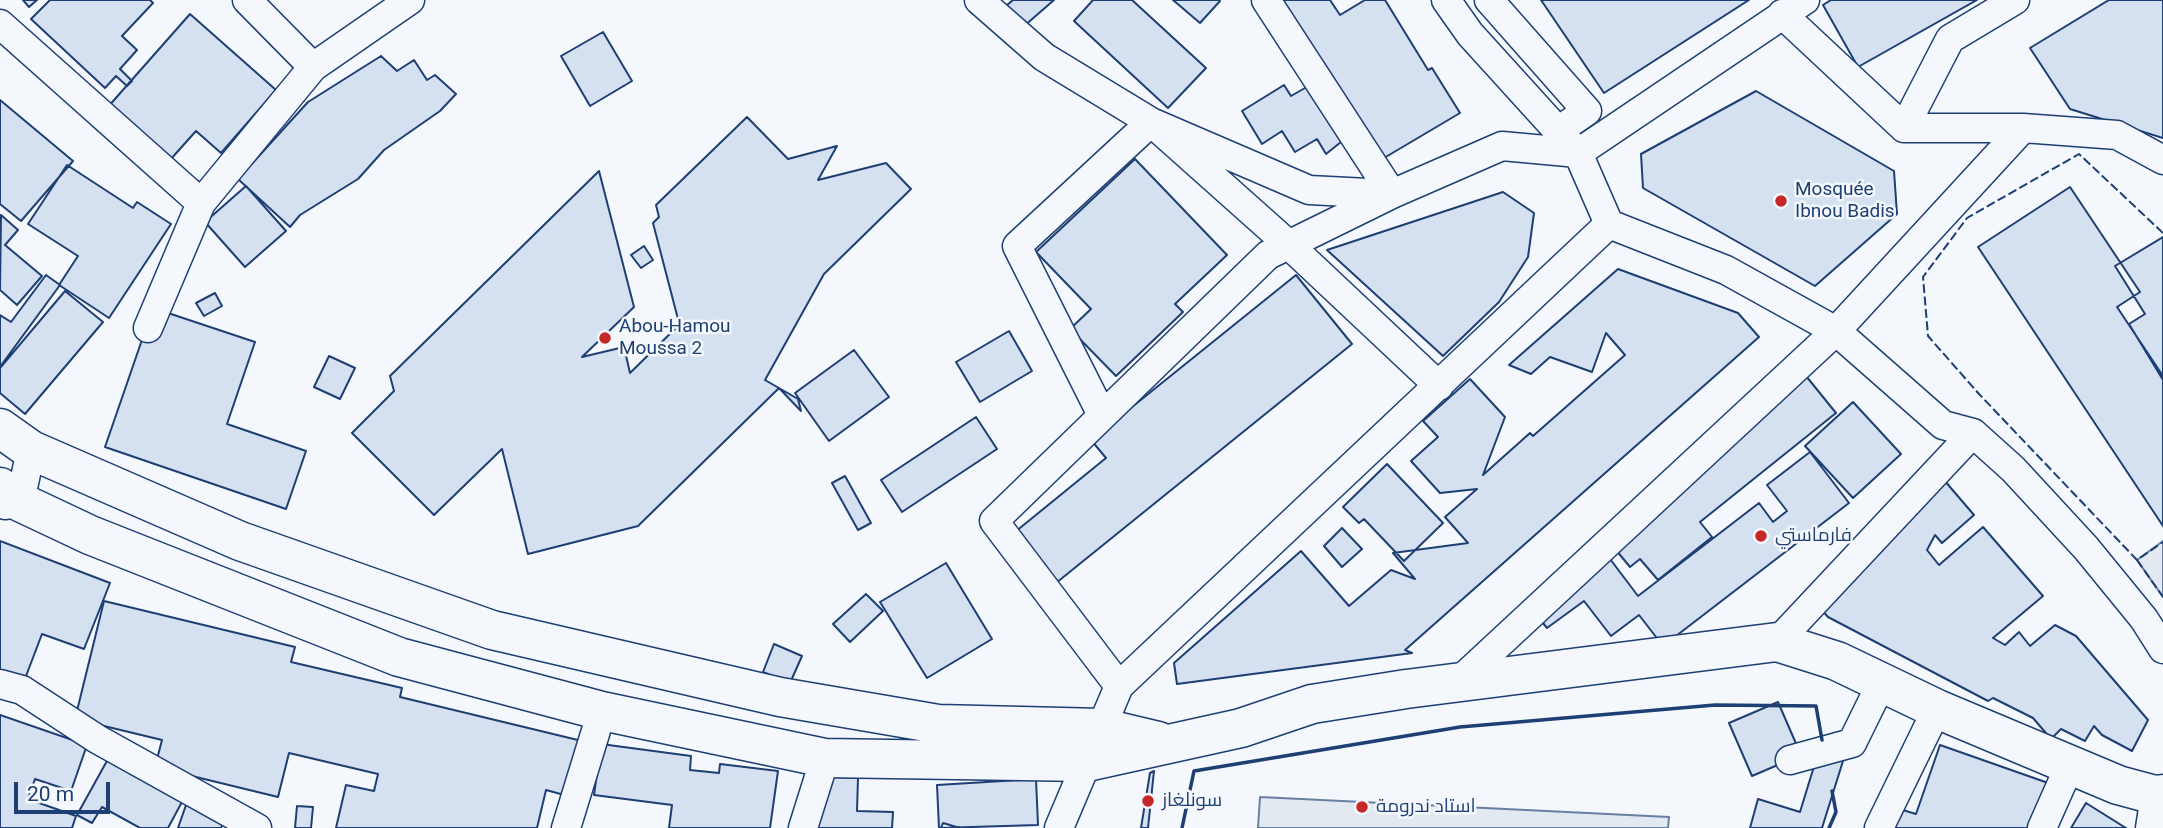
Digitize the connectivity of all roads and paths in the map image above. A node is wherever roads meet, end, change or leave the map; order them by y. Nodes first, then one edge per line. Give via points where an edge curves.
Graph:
1 (247, 0) edge
2 (410, 0) edge
3 (979, 0) edge
4 (1266, 0) edge
5 (1446, 0) edge
6 (1489, 0) edge
7 (2015, 0) edge
8 (1793, 7) edge
9 (0, 24) edge
10 (313, 67) junction
11 (1151, 122) junction
12 (1904, 128) junction
13 (2023, 128) junction
14 (1558, 131) junction
15 (1578, 153) junction
16 (2163, 160) edge
17 (1392, 194) junction
18 (201, 203) junction
19 (1609, 224) junction
20 (1289, 246) junction
21 (148, 328) dead end
22 (1836, 331) junction
23 (1439, 386) junction
24 (1102, 415) junction
25 (0, 428) edge
26 (1973, 433) junction
27 (31, 450) junction
28 (7, 498) edge
29 (1777, 642) junction
30 (2163, 649) edge
31 (1882, 682) junction
32 (1457, 683) junction
33 (0, 684) edge
34 (1119, 686) junction
35 (1937, 709) junction
36 (602, 711) junction
37 (1095, 745) junction
38 (825, 758) junction
39 (1790, 760) dead end
40 (2070, 765) junction
41 (2156, 806) edge
42 (246, 825) edge
43 (566, 828) edge
44 (803, 828) edge
45 (1059, 828) edge
46 (1879, 828) edge
47 (2042, 828) edge

1 - 10 street
2 - 10 street
3 - 11 street via 1044,57
4 - 17 street
5 - 14 street via 1470,34
6 - 14 street via 1587,111
7 - 12 street via 1950,39
8 - 12 street
8 - 15 street
9 - 18 street
10 - 18 street
11 - 17 street via 1309,190
11 - 20 street
11 - 24 street via 1017,246
12 - 13 street
13 - 16 street via 2117,135
13 - 22 street
14 - 15 street
15 - 17 street via 1502,146
15 - 19 street
17 - 20 street
18 - 21 street
19 - 22 street via 1726,270
19 - 23 street
20 - 23 street
20 - 24 street via 1268,255
22 - 26 street via 1943,425
22 - 32 street
23 - 34 street
24 - 34 street via 994,521
25 - 27 main road
26 - 29 street
26 - 30 street via 2086,548
27 - 28 street
27 - 37 main road via 240,541 492,630 780,696
28 - 36 main road via 399,657
29 - 31 main road via 1837,661
29 - 32 main road
31 - 35 main road
31 - 39 street via 1852,743
32 - 37 main road via 1312,704 1241,727 1167,743
33 - 42 street via 22,690
34 - 37 street
35 - 40 main road
35 - 46 street
36 - 38 main road
36 - 43 street
37 - 38 main road
37 - 45 street
38 - 44 street
40 - 41 main road
40 - 47 street

